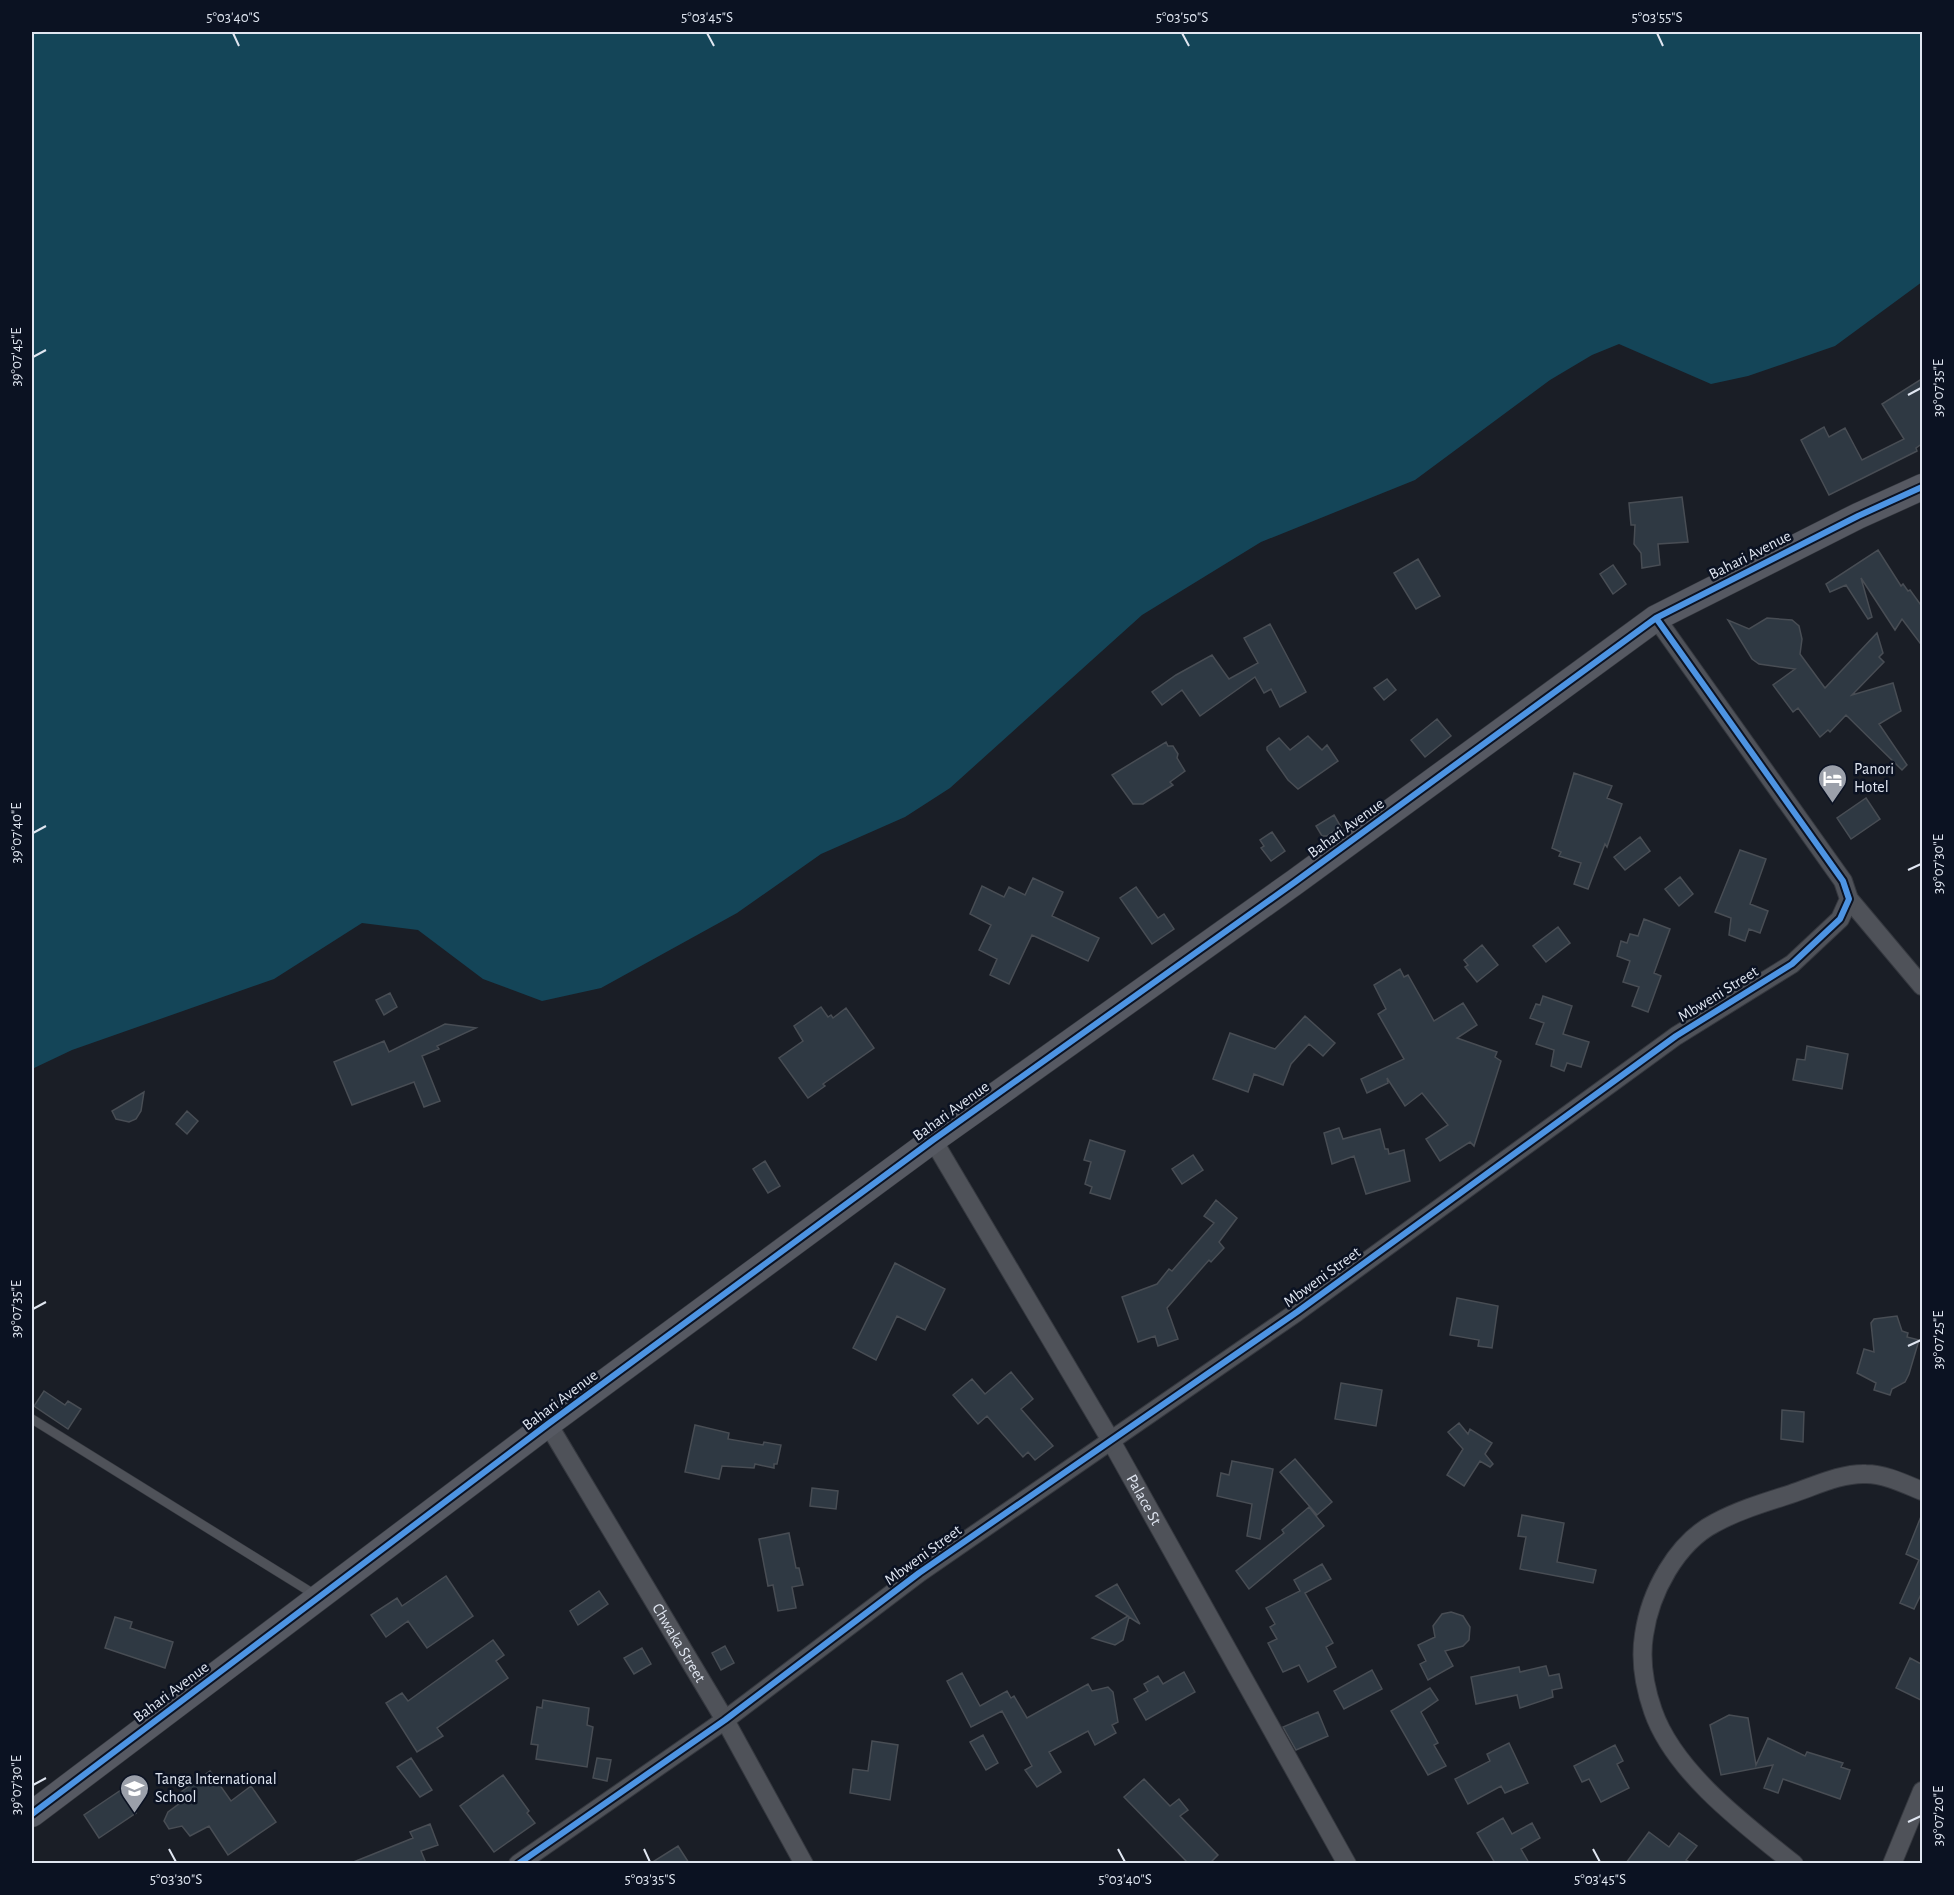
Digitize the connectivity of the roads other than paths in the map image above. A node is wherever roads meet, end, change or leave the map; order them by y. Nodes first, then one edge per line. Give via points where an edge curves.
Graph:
1 (1923, 487) edge
2 (1656, 618) junction
3 (1849, 899) junction
4 (1923, 986) edge
5 (933, 1140) junction
6 (32, 1419) edge
7 (549, 1424) junction
8 (1110, 1439) junction
9 (1923, 1491) edge
10 (319, 1598) junction
11 (725, 1720) junction
12 (1923, 1791) edge
13 (32, 1814) edge
14 (518, 1863) edge
15 (804, 1863) edge
16 (1347, 1863) edge
17 (1794, 1863) edge
18 (1892, 1863) edge

1 - 2 street, Bahari Avenue
2 - 3 street via 1843,881
2 - 5 street, Bahari Avenue
3 - 4 street
3 - 8 street, Mbweni Street via 1839,919 1792,964 1676,1036 1297,1312
5 - 7 street, Bahari Avenue
5 - 8 street, Palace St
6 - 10 lane
7 - 10 street, Bahari Avenue
7 - 11 street, Chwaka Street
8 - 11 street, Mbweni Street via 919,1573
8 - 16 street, Palace St
9 - 17 street via 1866,1473 1838,1478 1752,1507 1713,1524 1682,1549 1659,1585 1644,1635 1643,1671 1653,1713 1674,1750 1709,1790
10 - 13 street, Bahari Avenue
11 - 14 street, Mbweni Street
11 - 15 street, Chwaka Street
12 - 18 street

